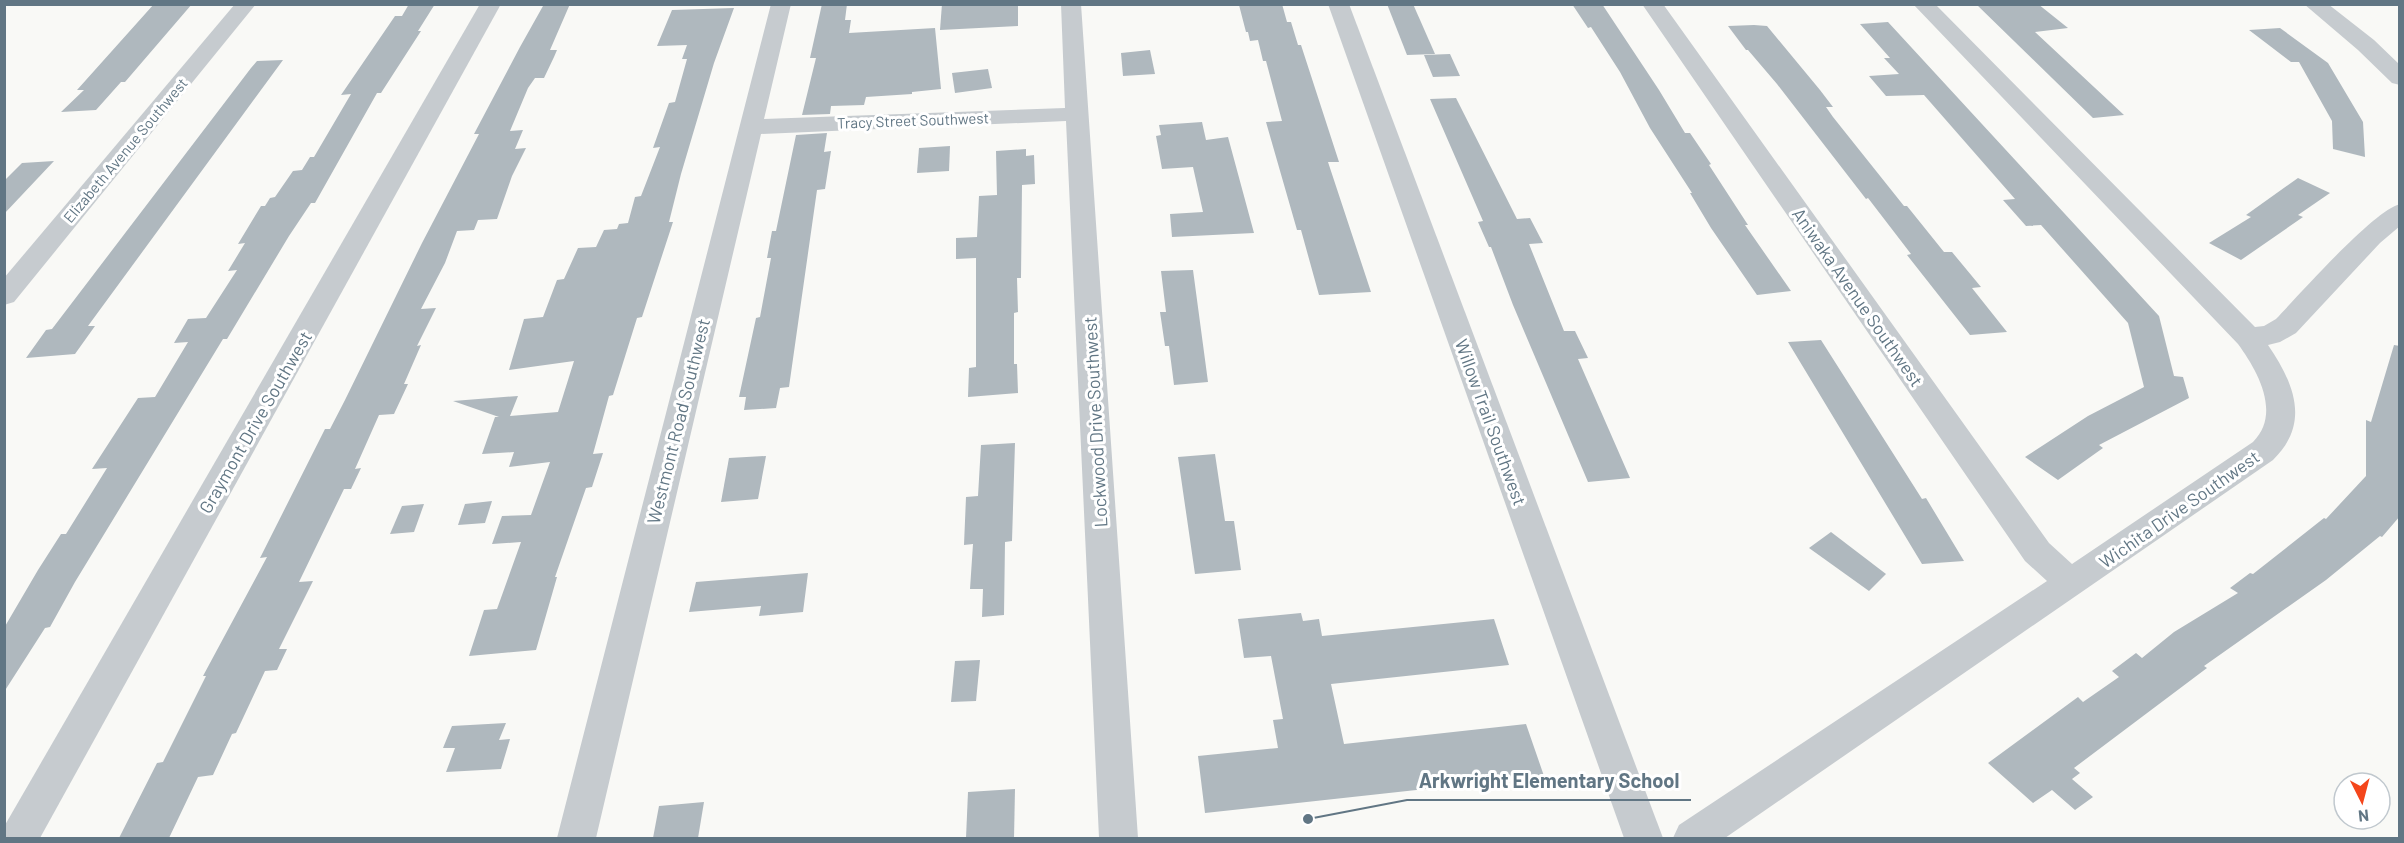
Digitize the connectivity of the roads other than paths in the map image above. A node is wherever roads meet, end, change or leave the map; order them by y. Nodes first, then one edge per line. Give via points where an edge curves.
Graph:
1 (246, 4) edge
2 (491, 4) edge
3 (781, 4) edge
4 (1071, 4) edge
5 (1338, 4) edge
6 (1652, 4) edge
7 (1923, 4) edge
8 (2314, 4) edge
9 (2400, 78) edge
10 (1078, 114) junction
11 (749, 127) junction
12 (2400, 212) edge
13 (4, 296) edge
14 (2248, 337) junction
15 (2071, 583) junction
16 (19, 838) edge
17 (576, 838) edge
18 (1119, 838) edge
19 (1644, 838) edge
20 (1693, 838) edge

1 - 13 street, Elizabeth Avenue Southwest
2 - 16 street, Graymont Drive Southwest
3 - 11 street, Westmont Road Southwest
4 - 10 street, Lockwood Drive Southwest
5 - 19 street, Willow Trail Southwest
6 - 15 street, Aniwaka Avenue Southwest via 2037,552
7 - 14 street, Wichita Drive Southwest
8 - 9 street
10 - 11 street, Tracy Street Southwest
10 - 18 street, Lockwood Drive Southwest
11 - 17 street, Westmont Road Southwest
12 - 14 street via 2286,326 2270,335
14 - 15 street, Wichita Drive Southwest via 2268,363 2280,392 2281,417 2272,441 2255,458
15 - 20 street, Wichita Drive Southwest

